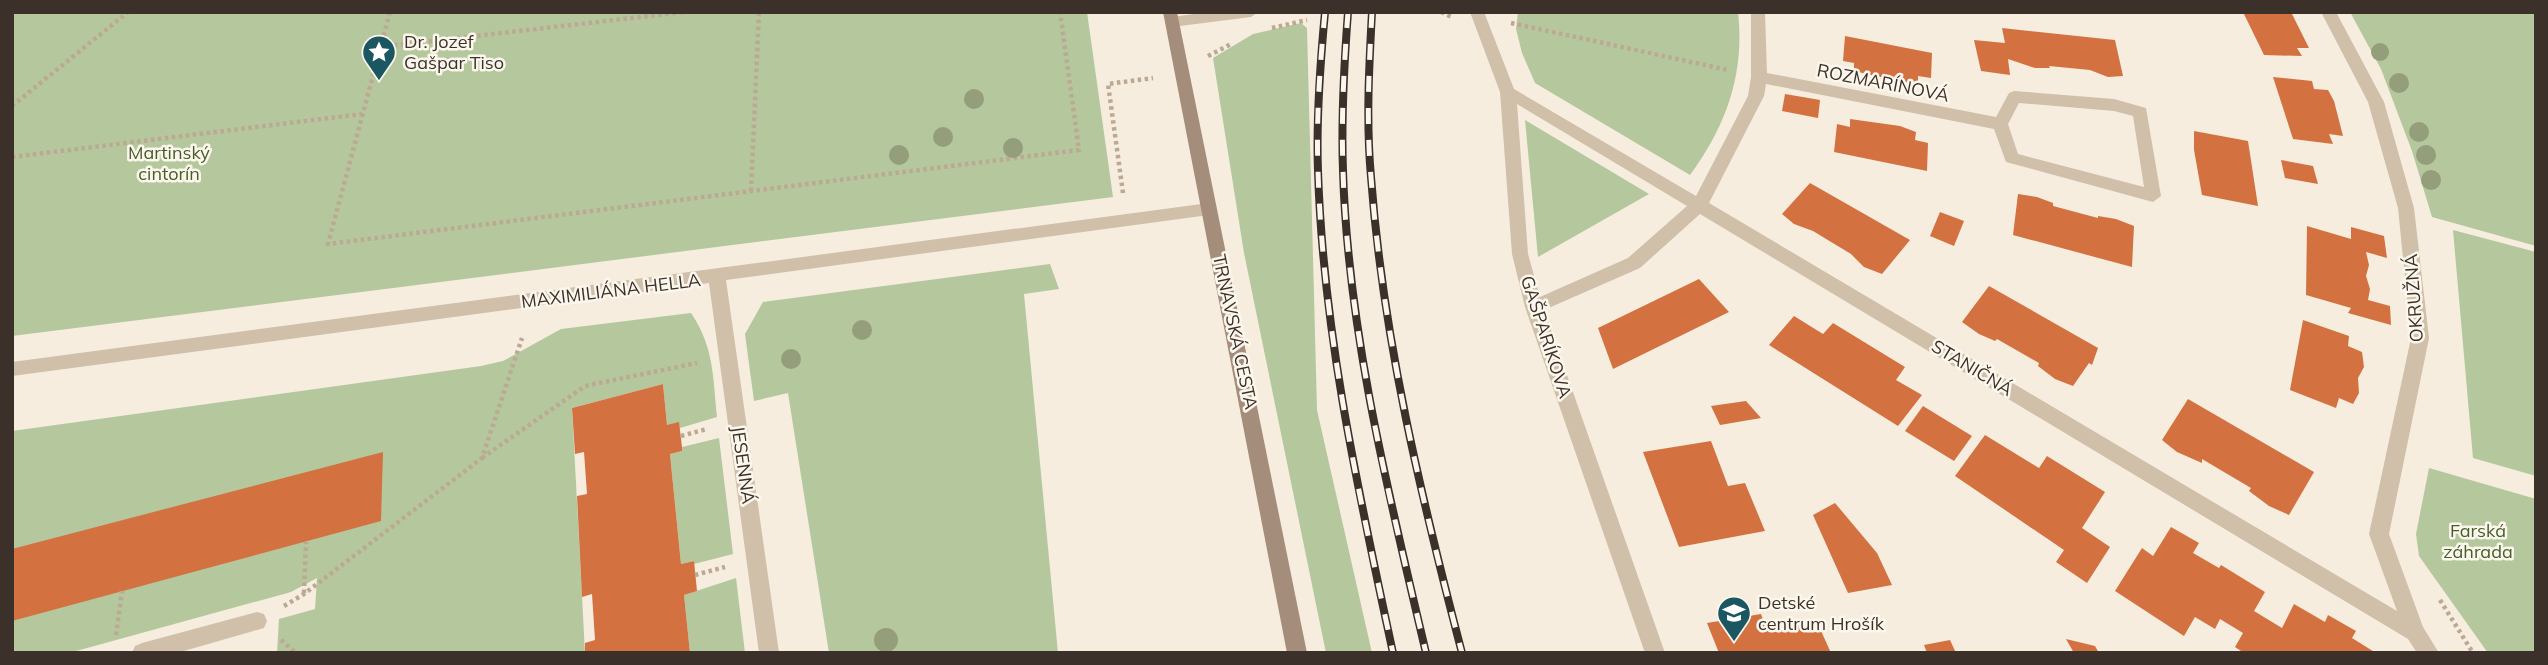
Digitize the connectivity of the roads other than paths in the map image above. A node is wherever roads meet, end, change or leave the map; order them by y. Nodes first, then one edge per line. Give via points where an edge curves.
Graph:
1 (1251, 12) edge
2 (1758, 12) edge
3 (2328, 12) edge
4 (1478, 15) edge
5 (1171, 17) edge
6 (1759, 77) junction
7 (1508, 92) junction
8 (2000, 124) junction
9 (1700, 204) junction
10 (1209, 209) junction
11 (717, 277) junction
12 (1534, 307) junction
13 (12, 369) edge
14 (257, 621) road end
15 (2415, 632) junction
16 (142, 653) edge
17 (769, 653) edge
18 (1297, 653) edge
19 (1655, 653) edge
20 (2429, 653) edge

1 - 5 street
2 - 6 street
3 - 15 street, OKRUŽNÁ via 2376,102 2406,208 2420,338 2379,534
4 - 7 street, GAŠPARÍKOVA
5 - 10 main road, TRNAVSKÁ CESTA
6 - 8 street, ROZMARÍNOVÁ
6 - 9 street via 1756,96
7 - 9 street, STANIČNÁ
7 - 12 street, GAŠPARÍKOVA via 1521,254
8 - 8 street via 2012,158 2153,196 2140,112 2114,105 2014,97
9 - 12 street via 1634,263
9 - 15 street, STANIČNÁ
10 - 11 street, MAXIMILIÁNA HELLA
10 - 18 main road, TRNAVSKÁ CESTA
11 - 13 street, MAXIMILIÁNA HELLA
11 - 17 street, JESENNÁ
12 - 19 street, GAŠPARÍKOVA
14 - 16 street
15 - 20 street, STANIČNÁ

